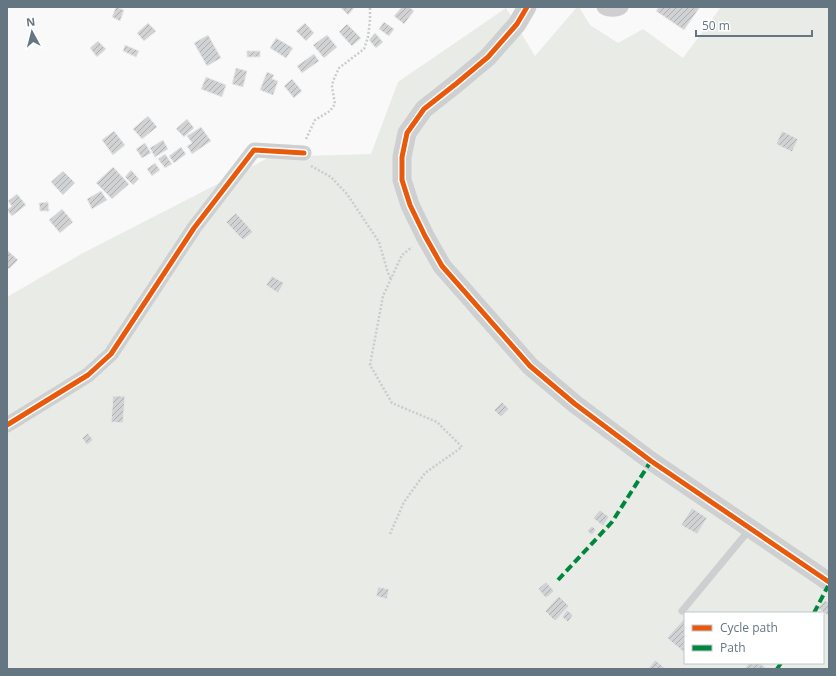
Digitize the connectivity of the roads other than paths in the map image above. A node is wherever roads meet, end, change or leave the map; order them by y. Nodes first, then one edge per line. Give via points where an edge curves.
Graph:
1 (527, 7) edge
2 (604, 7) edge
3 (621, 7) edge
4 (304, 153) road end
5 (7, 425) edge
6 (750, 529) junction
7 (829, 582) edge
8 (682, 611) dead end

1 - 6 street via 517,24 488,57 424,109 407,133 402,157 402,180 410,205 442,266 530,366 575,404 651,461
2 - 3 street
4 - 5 street via 254,150 194,228 111,354 88,375
6 - 7 street
6 - 8 lane

